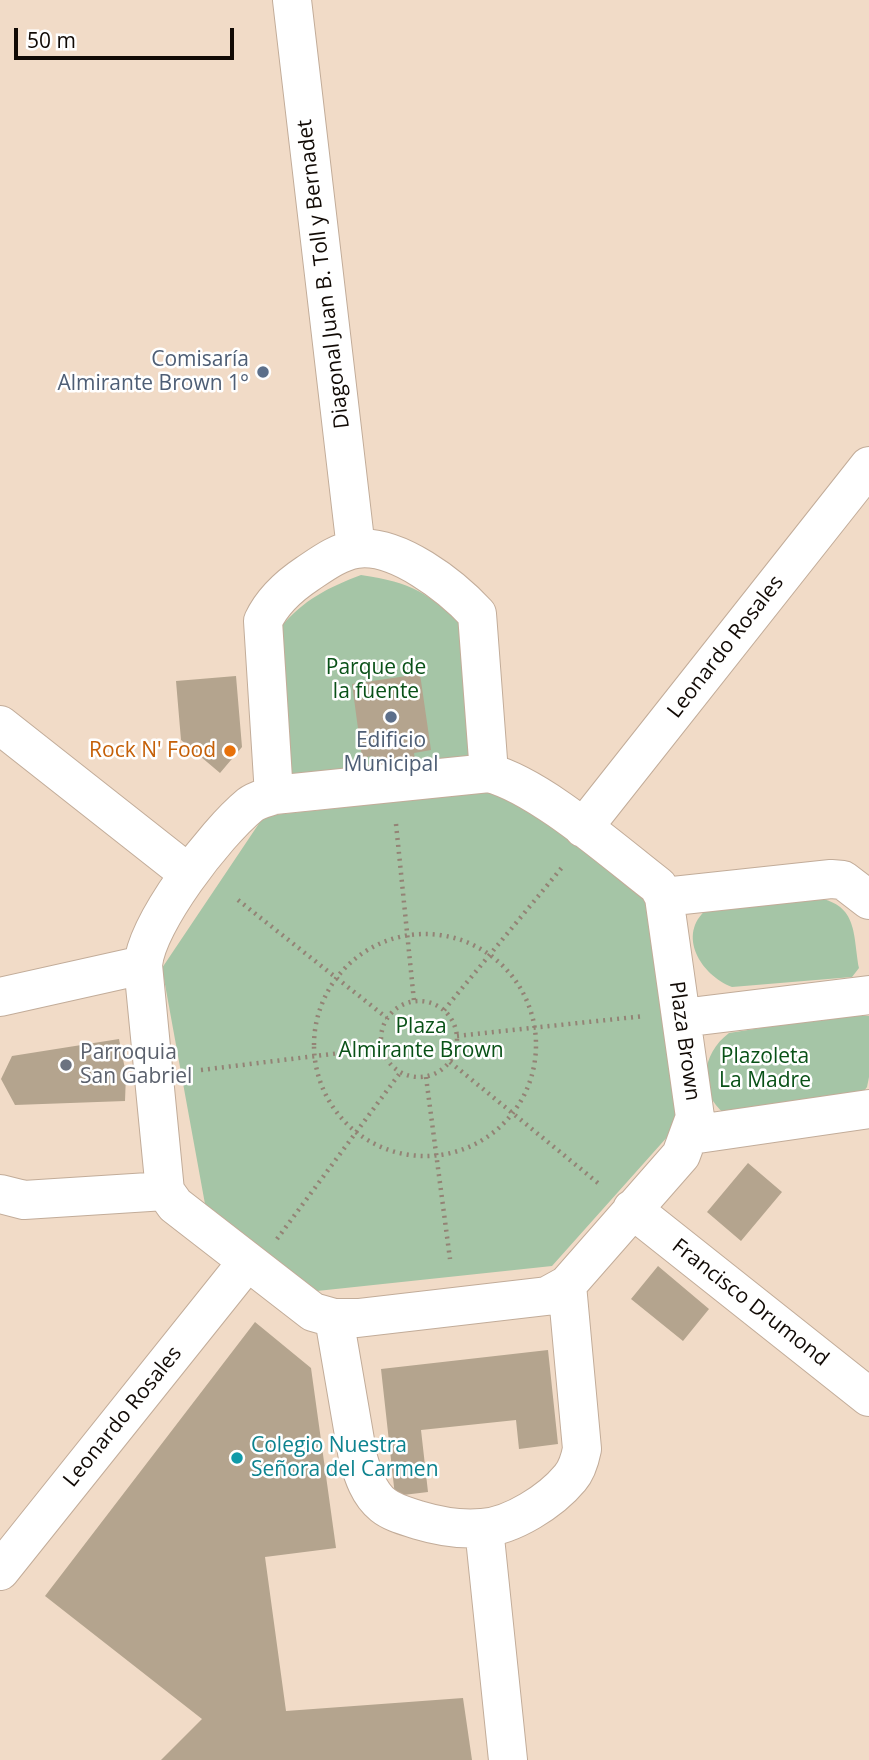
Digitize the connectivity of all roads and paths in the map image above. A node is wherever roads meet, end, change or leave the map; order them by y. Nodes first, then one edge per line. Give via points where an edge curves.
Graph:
1 (292, 0) edge
2 (869, 466) edge
3 (356, 549) junction
4 (0, 725) edge
5 (489, 773) junction
6 (274, 795) junction
7 (397, 824) dead end
8 (583, 828) junction
9 (564, 865) dead end
10 (189, 874) junction
11 (664, 897) junction
12 (238, 900) dead end
13 (869, 900) edge
14 (408, 935) junction
15 (490, 955) junction
16 (142, 965) junction
17 (336, 978) junction
18 (869, 995) edge
19 (0, 997) edge
20 (414, 1001) junction
21 (444, 1010) junction
22 (644, 1016) dead end
23 (682, 1017) junction
24 (387, 1018) junction
25 (536, 1028) junction
26 (457, 1035) junction
27 (381, 1048) junction
28 (313, 1056) junction
29 (450, 1062) junction
30 (201, 1070) dead end
31 (400, 1073) junction
32 (426, 1077) junction
33 (869, 1109) edge
34 (513, 1114) junction
35 (356, 1133) junction
36 (691, 1135) junction
37 (436, 1156) junction
38 (597, 1183) dead end
39 (165, 1191) junction
40 (0, 1194) edge
41 (632, 1209) junction
42 (277, 1239) dead end
43 (450, 1259) dead end
44 (247, 1262) junction
45 (567, 1285) junction
46 (334, 1318) junction
47 (869, 1397) edge
48 (484, 1528) junction
49 (0, 1571) edge
50 (508, 1760) edge

1 - 3 street, Diagonal Juan B. Toll y Bernadet
2 - 8 street, Leonardo Rosales
3 - 5 street via 382,552 420,568 449,586 477,614
3 - 6 street via 328,559 299,579 270,606 263,621
4 - 10 street
5 - 6 street
5 - 8 street via 510,778
6 - 10 street via 245,809
7 - 14 path
8 - 11 street via 658,886
9 - 15 path
10 - 16 street via 153,929
11 - 13 street via 831,879 843,880
11 - 23 street, Plaza Brown
12 - 17 path
14 - 15 path via 437,934 467,941
14 - 17 path via 355,957
14 - 20 path
15 - 21 path
15 - 25 path via 514,977 529,1002
16 - 19 street
16 - 39 street
17 - 24 path
17 - 28 path via 314,1027
18 - 23 street
20 - 21 path
20 - 24 path
21 - 26 path
22 - 25 path
23 - 36 street, Plaza Brown via 695,1117
24 - 27 path
25 - 26 path
25 - 34 path via 536,1060 528,1090
26 - 29 path
27 - 28 path
27 - 31 path
28 - 30 path
28 - 35 path via 319,1083 334,1110
29 - 32 path
29 - 34 path
31 - 32 path
31 - 35 path
32 - 37 path
33 - 36 street
34 - 37 path via 490,1136 464,1150
34 - 38 path
35 - 37 path via 379,1147 406,1155
35 - 42 path
36 - 41 street, Plaza Brown via 681,1155
37 - 43 path
39 - 40 street via 24,1200
39 - 44 street, Plaza Brown via 175,1205
41 - 45 street, Plaza Brown
41 - 47 street, Francisco Drumond
44 - 46 street, Plaza Brown via 306,1308
44 - 49 street, Leonardo Rosales
45 - 46 street, Plaza Brown via 537,1300
45 - 48 street via 583,1449 578,1464 571,1478 535,1507
46 - 48 street via 358,1458 374,1494 397,1514 444,1526
48 - 50 street

